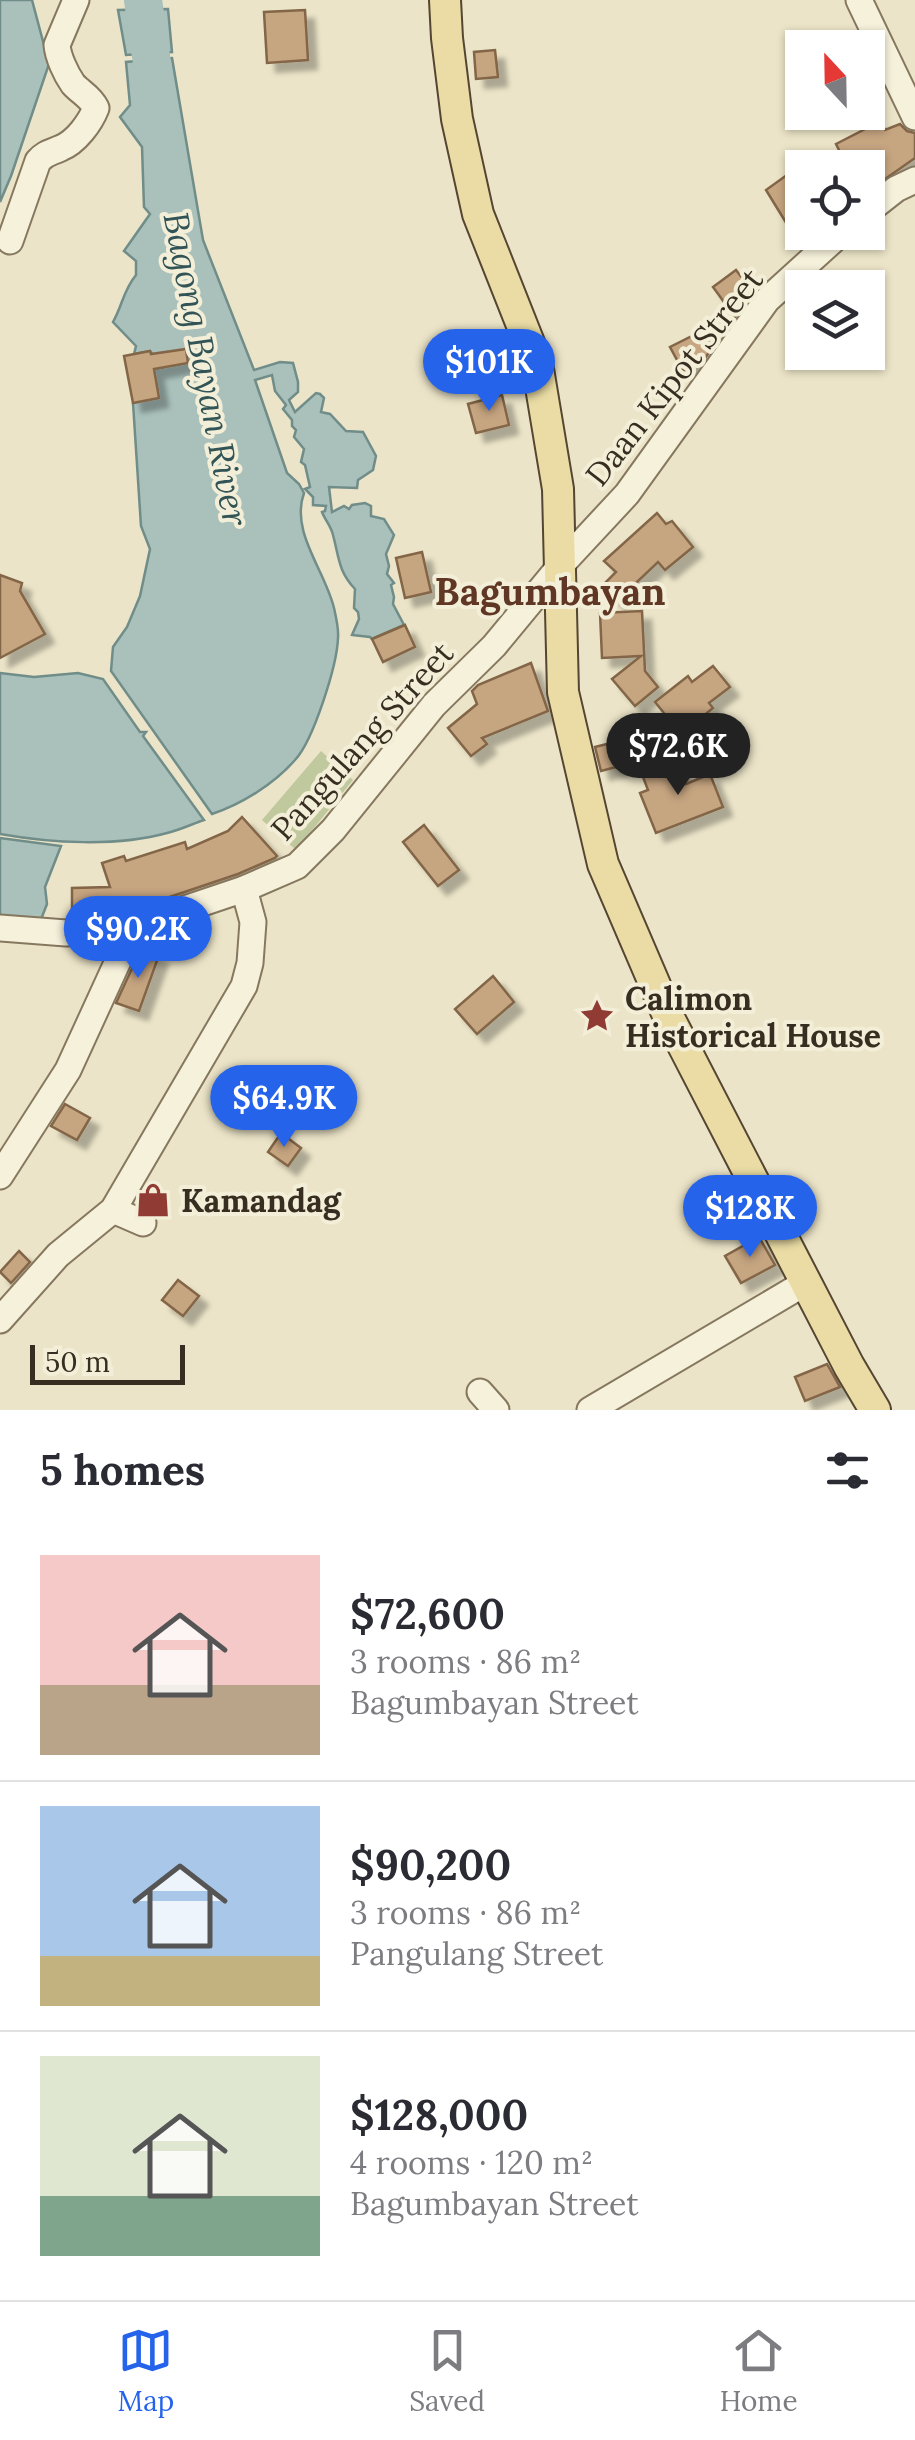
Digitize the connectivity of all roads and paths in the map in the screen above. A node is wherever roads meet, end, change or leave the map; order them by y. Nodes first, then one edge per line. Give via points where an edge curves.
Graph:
1 (76, 0) edge
2 (445, 0) edge
3 (859, 0) edge
4 (915, 117) edge
5 (915, 180) edge
6 (885, 197) edge
7 (10, 242) dead end
8 (822, 250) edge
9 (561, 565) junction
10 (244, 890) junction
11 (134, 926) junction
12 (0, 928) edge
13 (0, 1176) edge
14 (113, 1210) junction
15 (143, 1223) dead end
16 (805, 1283) junction
17 (0, 1320) edge
18 (590, 1410) edge
19 (875, 1410) edge

1 - 7 street via 56,45 73,83 96,108 64,148 38,161
2 - 9 main road via 457,119 478,214 537,363 558,489
3 - 4 street
5 - 6 street
8 - 9 street, Daan Kipot Street via 767,300 647,469
9 - 10 street, Pangulang Street via 333,830 297,866
9 - 16 main road via 562,692 603,864 670,1020
10 - 11 street, Pangulang Street
10 - 14 street via 253,922 244,986
11 - 12 street, Pangulang Street via 66,933
11 - 13 street via 68,1070
14 - 15 street
14 - 17 street via 58,1255
16 - 18 street
16 - 19 main road

